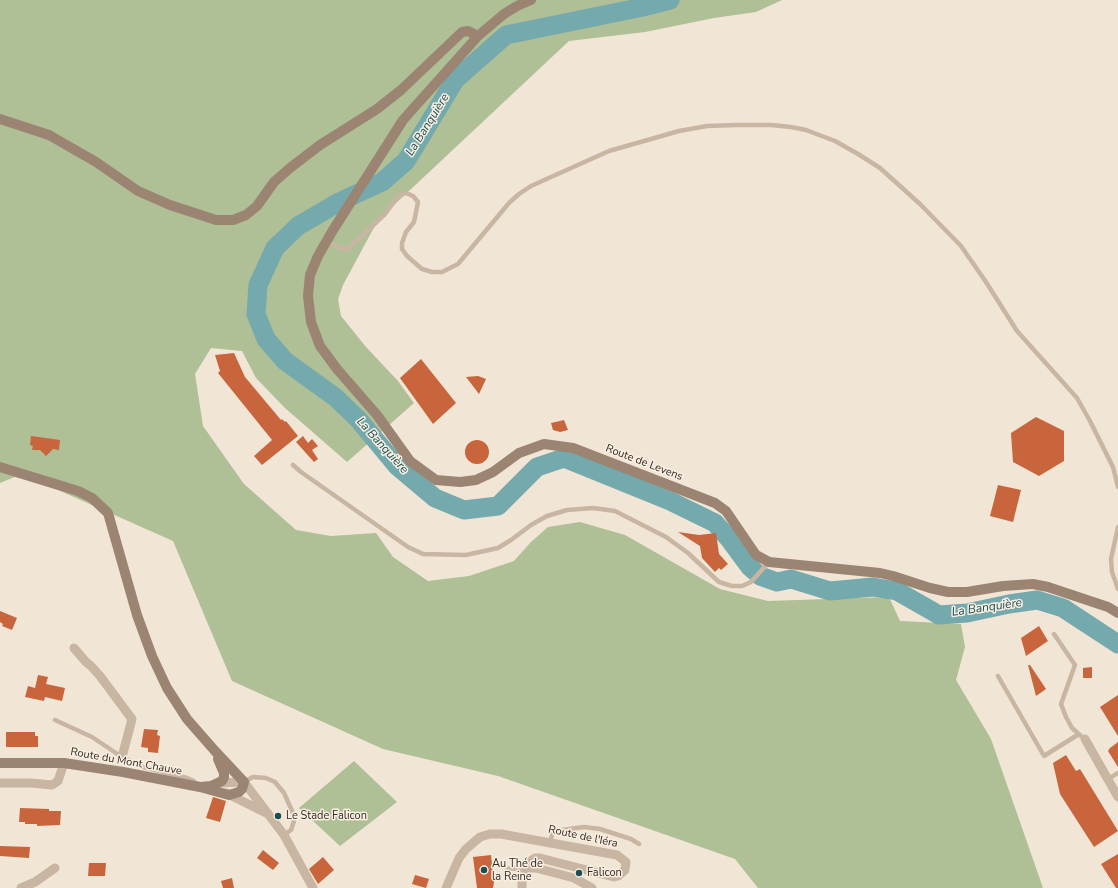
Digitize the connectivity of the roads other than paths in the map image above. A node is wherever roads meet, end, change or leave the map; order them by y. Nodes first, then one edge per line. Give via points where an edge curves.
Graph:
1 (531, 0) edge
2 (478, 36) junction
3 (0, 119) edge
4 (326, 241) junction
5 (293, 465) dead end
6 (0, 467) edge
7 (1118, 487) edge
8 (1118, 527) edge
9 (767, 564) junction
10 (1118, 589) edge
11 (1118, 613) edge
12 (1054, 634) dead end
13 (74, 648) dead end
14 (998, 676) dead end
15 (55, 720) dead end
16 (1082, 737) junction
17 (214, 752) junction
18 (122, 756) junction
19 (0, 763) edge
20 (64, 763) junction
21 (1118, 773) edge
22 (1108, 779) junction
23 (222, 781) junction
24 (244, 782) junction
25 (0, 784) edge
26 (197, 787) junction
27 (228, 795) junction
28 (1118, 797) edge
29 (270, 814) junction
30 (284, 835) junction
31 (550, 842) junction
32 (639, 844) dead end
33 (55, 868) dead end
34 (525, 868) junction
35 (506, 869) dead end
36 (20, 888) edge
37 (314, 888) edge
38 (446, 888) edge
39 (522, 888) edge
40 (592, 888) edge

1 - 2 street, Route de Levens via 504,14
2 - 3 street via 468,31 462,32 401,90 377,109 314,149 274,182 257,206 246,216 233,220 216,220 170,205 138,191 49,134
2 - 4 street, Route de Levens via 403,120
4 - 7 lane via 348,249 385,214 399,195 406,193 418,202 414,222 406,232 402,249 422,269 442,272 458,264 519,194 531,186 610,151 679,131 707,126 771,125 806,130 835,141 880,168 961,246 1017,331 1077,398 1113,467
4 - 9 street, Route de Levens via 310,275 308,296 311,322 320,346 377,415 410,461 436,480 460,482 476,480 493,472 520,453 544,444 572,448 716,504 726,511 756,555
5 - 9 lane via 408,547 423,554 466,555 498,548 547,516 567,510 593,508 615,511 666,537 688,553 719,582 742,586 751,582
6 - 17 street via 78,491 92,498 108,513 136,615 152,656 167,688 187,719
8 - 10 lane via 1110,559
9 - 11 street, Route de Levens via 880,573 948,592 1033,584 1048,587
12 - 16 lane via 1075,665 1061,704 1072,728
13 - 18 street via 100,676 132,718
14 - 16 lane via 1044,756
15 - 18 lane via 92,737
16 - 22 street
17 - 23 street via 223,769
17 - 24 street
18 - 26 lane via 143,767 187,778 194,781
19 - 20 street, Route du Mont Chauve
20 - 25 street via 58,781 52,785
20 - 26 street, Route du Mont Chauve
21 - 22 lane
22 - 28 street
23 - 24 street
23 - 26 street
23 - 27 street
24 - 27 street via 239,792
24 - 29 street
24 - 30 lane via 253,777 266,778 275,782 284,793 294,821 291,830
26 - 27 street, Route du Mont Chauve
27 - 29 street
29 - 30 street
30 - 37 street
31 - 32 lane via 555,831 584,827 600,829
31 - 34 street, Route de l'Iéra via 617,855 626,862 624,870 614,877 540,858 532,859
31 - 38 street, Route de l'Iéra via 501,834 480,837 471,843 459,858
33 - 36 street via 35,882
34 - 35 lane
34 - 39 street
34 - 40 street via 536,868 574,878

